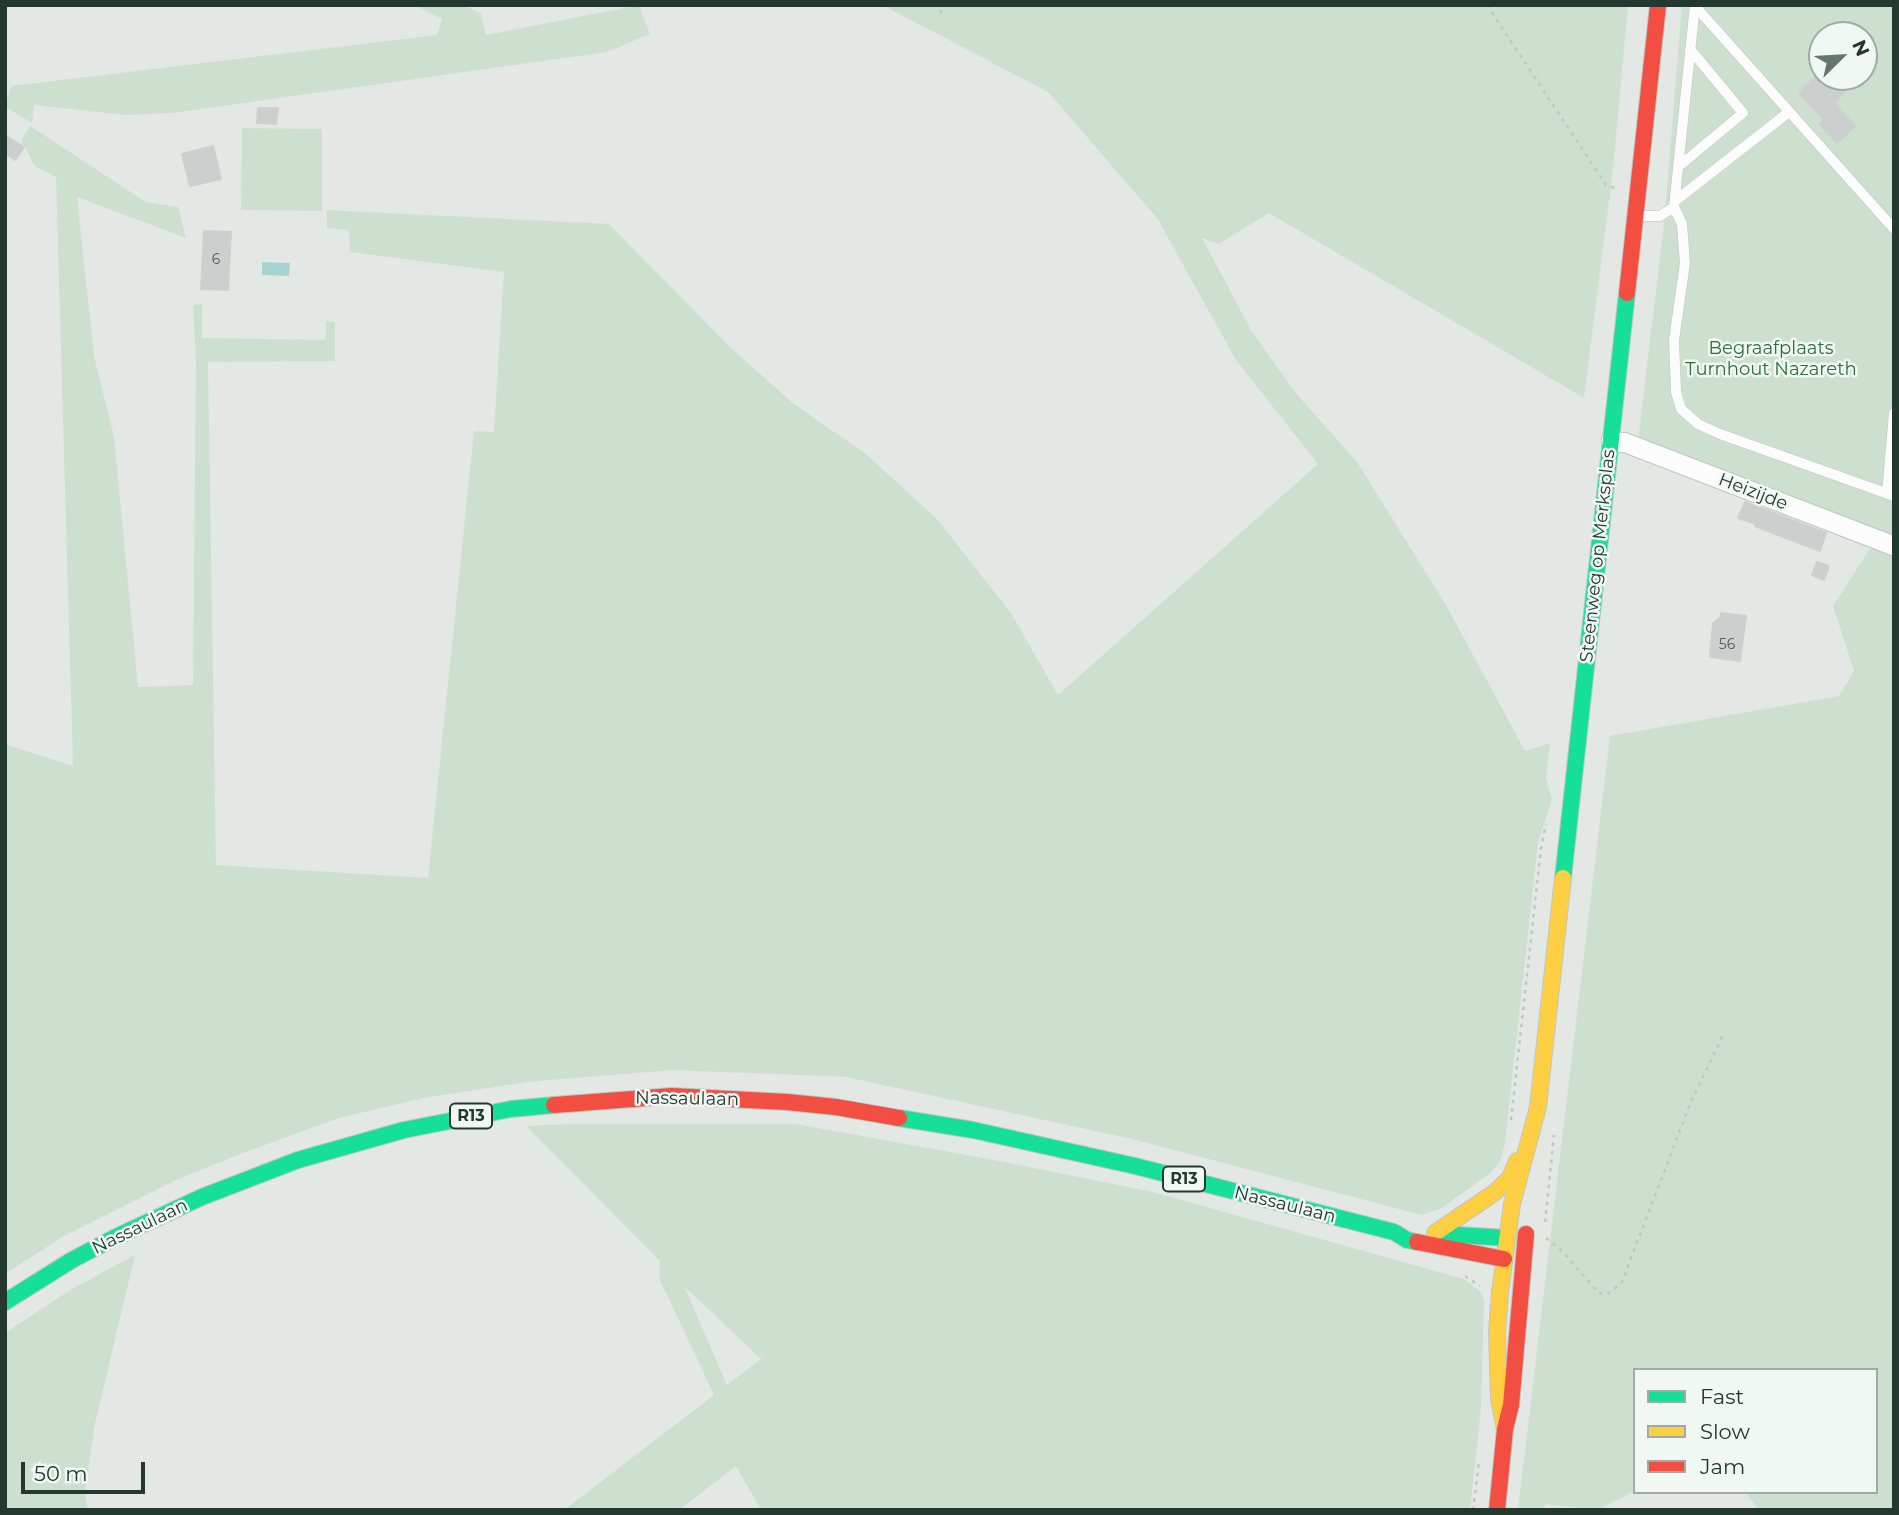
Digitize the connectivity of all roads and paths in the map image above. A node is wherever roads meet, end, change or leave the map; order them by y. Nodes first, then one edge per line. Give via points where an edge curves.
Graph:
1 (945, 5) edge
2 (1487, 5) edge
3 (1658, 5) edge
4 (1695, 6) edge
5 (940, 13) dead end
6 (1690, 49) junction
7 (1789, 112) junction
8 (1678, 167) junction
9 (1638, 195) junction
10 (1674, 204) junction
11 (1636, 216) junction
12 (1894, 229) edge
13 (1894, 412) edge
14 (1611, 441) junction
15 (1891, 495) edge
16 (1894, 547) edge
17 (1724, 1033) dead end
18 (1541, 1082) junction
19 (1538, 1107) junction
20 (1394, 1233) junction
21 (1436, 1233) junction
22 (1526, 1234) junction
23 (1507, 1238) junction
24 (1523, 1252) junction
25 (1470, 1254) junction
26 (1504, 1259) junction
27 (1465, 1276) dead end
28 (1483, 1290) dead end
29 (1500, 1292) junction
30 (5, 1302) edge
31 (1505, 1429) junction
32 (1497, 1510) edge

1 - 5 path
2 - 9 path via 1606,185
3 - 9 main road, Steenweg op Merksplas
4 - 6 lane
4 - 7 lane
6 - 8 lane
6 - 8 lane via 1743,113
7 - 10 lane
7 - 12 lane
8 - 10 lane
9 - 11 main road, Steenweg op Merksplas
10 - 11 lane via 1660,216
10 - 15 lane via 1682,224 1685,263 1675,340 1681,408 1698,424 1720,434
11 - 14 main road, Steenweg op Merksplas
13 - 15 lane
14 - 16 street, Heizijde
14 - 18 main road, Steenweg op Merksplas
17 - 22 path via 1690,1104 1622,1282 1609,1293 1597,1292 1550,1240
18 - 19 main road, Steenweg op Merksplas
18 - 21 main road via 1510,1178
19 - 22 main road via 1539,1135
19 - 23 main road
20 - 21 main road, Nassaulaan / R13
20 - 25 main road, Nassaulaan / R13
20 - 30 main road, Nassaulaan / R13 via 1135,1166 973,1130 836,1107 672,1096 511,1109 404,1130 298,1160 116,1237
21 - 23 main road, Nassaulaan / R13
22 - 24 main road
23 - 24 main road
23 - 26 main road
24 - 26 main road, R13
24 - 31 main road via 1511,1405
25 - 26 main road, Nassaulaan / R13
25 - 29 main road
26 - 29 main road
27 - 28 path
29 - 31 main road via 1499,1399
31 - 32 main road

